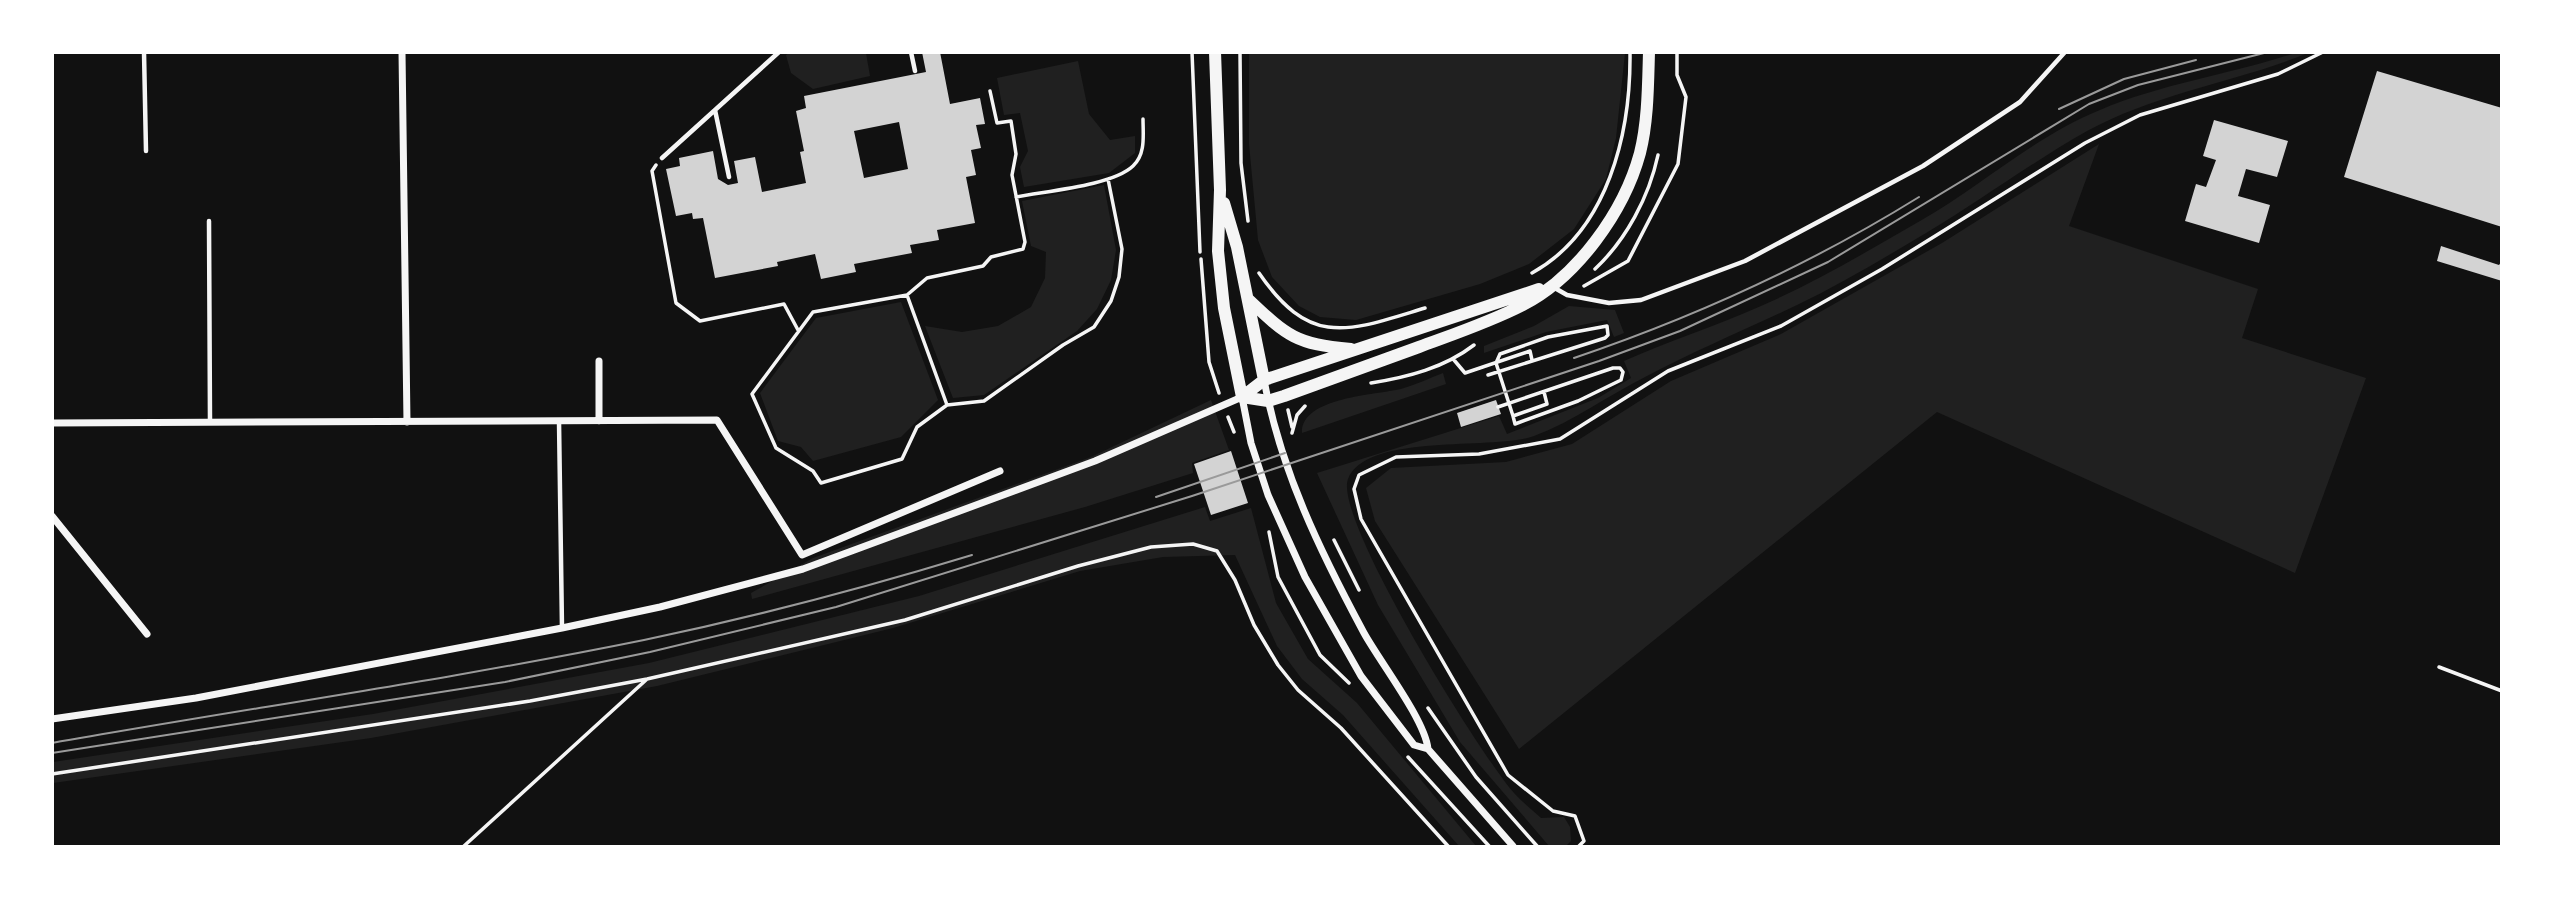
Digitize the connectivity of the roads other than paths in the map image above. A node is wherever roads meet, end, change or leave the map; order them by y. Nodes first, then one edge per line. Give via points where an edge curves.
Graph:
1 (144, 52) edge
2 (402, 52) edge
3 (779, 52) edge
4 (911, 52) edge
5 (1215, 52) edge
6 (1649, 52) edge
7 (2065, 52) edge
8 (915, 71) dead end
9 (715, 110) junction
10 (146, 151) dead end
11 (662, 158) road end
12 (729, 177) dead end
13 (1220, 190) junction
14 (209, 221) dead end
15 (1549, 285) junction
16 (1248, 299) junction
17 (1359, 349) junction
18 (599, 360) dead end
19 (1264, 380) junction
20 (1241, 397) junction
21 (1268, 401) junction
22 (559, 421) junction
23 (599, 421) junction
24 (407, 422) junction
25 (52, 423) edge
26 (210, 423) junction
27 (1000, 471) dead end
28 (52, 516) edge
29 (562, 628) junction
30 (147, 634) dead end
31 (52, 719) edge
32 (1428, 749) junction
33 (1513, 846) edge

1 - 10 lane
2 - 24 street
3 - 9 lane
4 - 8 lane
5 - 13 street
6 - 15 street via 1645,122 1628,188 1609,226
7 - 15 lane via 2020,103 1923,166 1745,261 1641,300 1609,303 1567,295
9 - 11 lane
9 - 12 lane
13 - 16 street
13 - 20 street via 1218,251
14 - 26 lane
15 - 17 street
15 - 21 street via 1526,304 1490,321
16 - 17 street via 1287,335 1311,345
16 - 19 street
17 - 19 street
18 - 23 street
19 - 20 street
19 - 21 street
20 - 21 street
20 - 29 street via 1095,461 803,569
20 - 32 street via 1268,495 1305,577 1361,676 1413,745
21 - 32 street via 1292,485 1380,663 1427,734
22 - 23 street
22 - 24 street
22 - 29 lane
23 - 27 street via 717,420 802,555
24 - 26 street
25 - 26 street
28 - 30 street
29 - 31 street via 196,698
32 - 33 street

